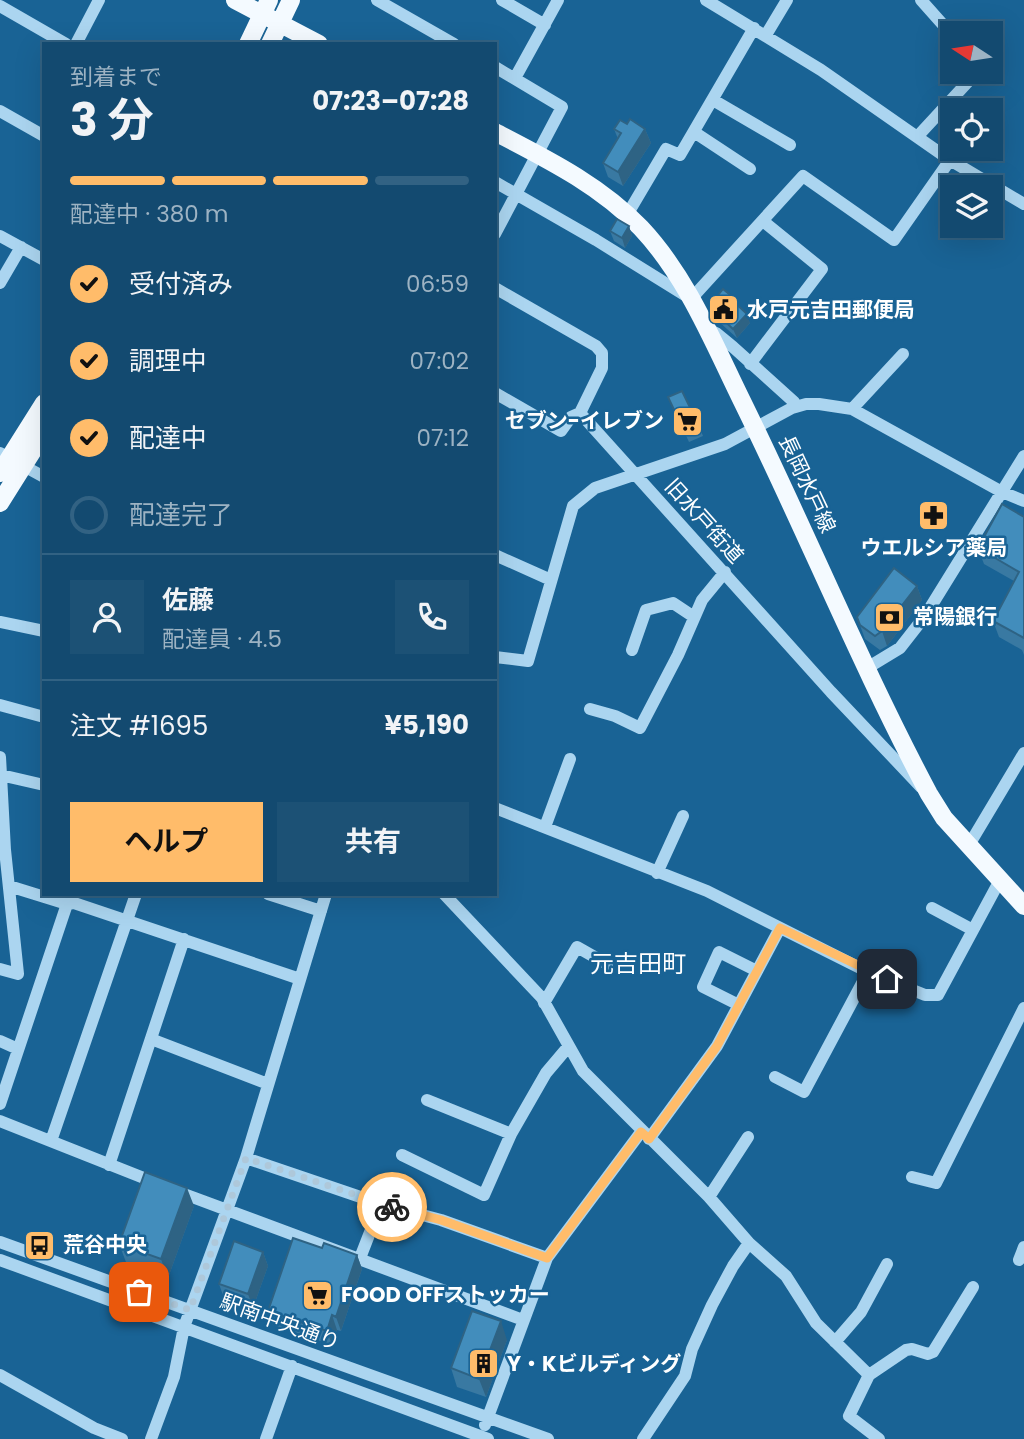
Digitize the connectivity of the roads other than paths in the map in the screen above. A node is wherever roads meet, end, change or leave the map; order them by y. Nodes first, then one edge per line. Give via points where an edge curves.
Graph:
1 (99, 0) edge
2 (235, 0) edge
3 (291, 0) edge
4 (377, 0) edge
5 (502, 0) edge
6 (558, 0) edge
7 (706, 0) edge
8 (787, 0) edge
9 (921, 0) edge
10 (722, 4) edge
11 (0, 6) edge
12 (266, 7) edge
13 (940, 21) edge
14 (281, 23) junction
15 (545, 24) junction
16 (754, 28) junction
17 (766, 35) junction
18 (63, 42) edge
19 (77, 42) edge
20 (249, 42) edge
21 (271, 42) edge
22 (315, 42) edge
23 (450, 42) edge
24 (497, 68) edge
25 (515, 78) junction
26 (966, 84) edge
27 (713, 100) junction
28 (0, 111) edge
29 (694, 132) junction
30 (497, 133) edge
31 (42, 135) edge
32 (917, 137) junction
33 (790, 145) dead end
34 (940, 153) edge
35 (537, 154) junction
36 (949, 161) edge
37 (952, 161) edge
38 (750, 169) dead end
39 (497, 183) edge
40 (516, 194) junction
41 (1024, 204) edge
42 (627, 215) junction
43 (764, 222) junction
44 (497, 230) edge
45 (0, 236) edge
46 (21, 247) junction
47 (42, 259) edge
48 (0, 283) edge
49 (497, 289) edge
50 (691, 299) junction
51 (706, 329) junction
52 (903, 354) dead end
53 (750, 364) junction
54 (497, 394) edge
55 (42, 406) edge
56 (796, 407) junction
57 (852, 409) junction
58 (580, 413) junction
59 (755, 428) junction
60 (42, 435) edge
61 (1024, 456) edge
62 (8, 462) edge
63 (635, 473) junction
64 (42, 476) edge
65 (1002, 492) junction
66 (1024, 501) edge
67 (0, 503) edge
68 (497, 556) edge
69 (725, 572) junction
70 (551, 580) junction
71 (694, 617) junction
72 (0, 622) edge
73 (42, 631) edge
74 (632, 650) dead end
75 (497, 657) edge
76 (867, 668) junction
77 (0, 705) edge
78 (590, 709) dead end
79 (42, 716) edge
80 (1024, 753) edge
81 (0, 757) edge
82 (570, 759) dead end
83 (1, 775) edge
84 (42, 785) edge
85 (929, 794) junction
86 (497, 809) edge
87 (683, 816) dead end
88 (545, 827) junction
89 (969, 845) junction
90 (2, 849) edge
91 (657, 873) junction
92 (1000, 880) junction
93 (9, 886) junction
94 (135, 896) edge
95 (274, 896) edge
96 (325, 896) edge
97 (446, 896) edge
98 (67, 904) junction
99 (1024, 906) edge
100 (932, 908) dead end
101 (321, 911) junction
102 (127, 921) junction
103 (780, 928) junction
104 (973, 930) junction
105 (184, 939) junction
106 (607, 964) dead end
107 (0, 969) edge
108 (757, 971) junction
109 (868, 972) junction
110 (300, 979) junction
111 (544, 1003) junction
112 (739, 1004) junction
113 (1024, 1008) edge
114 (151, 1039) junction
115 (0, 1041) edge
116 (568, 1047) junction
117 (18, 1049) junction
118 (775, 1077) dead end
119 (268, 1084) junction
120 (426, 1100) dead end
121 (0, 1104) edge
122 (0, 1121) edge
123 (511, 1134) junction
124 (645, 1135) junction
125 (748, 1136) dead end
126 (51, 1141) junction
127 (402, 1154) dead end
128 (246, 1158) junction
129 (109, 1165) junction
130 (912, 1177) dead end
131 (709, 1197) junction
132 (381, 1204) junction
133 (228, 1210) junction
134 (0, 1242) edge
135 (749, 1243) junction
136 (1024, 1247) edge
137 (360, 1258) junction
138 (547, 1258) junction
139 (0, 1260) edge
140 (1019, 1260) dead end
141 (887, 1264) dead end
142 (973, 1287) dead end
143 (190, 1310) junction
144 (523, 1320) junction
145 (184, 1327) junction
146 (835, 1342) junction
147 (292, 1366) junction
148 (0, 1375) edge
149 (869, 1375) junction
150 (488, 1417) junction
151 (483, 1438) edge
152 (122, 1439) edge
153 (151, 1439) edge
154 (266, 1439) edge
155 (548, 1439) edge
156 (643, 1439) edge
157 (879, 1439) edge

1 - 19 street
2 - 12 main road
3 - 14 main road
4 - 23 street
5 - 15 street
6 - 15 street
7 - 10 street
8 - 17 street
9 - 13 street
10 - 16 street
11 - 18 street
12 - 14 main road
12 - 20 main road
14 - 21 main road
14 - 22 main road
15 - 25 street
16 - 17 street
16 - 27 street
17 - 32 street
24 - 25 street
25 - 35 street via 562,107
26 - 32 street
27 - 29 street
27 - 33 street
28 - 31 street
29 - 38 street
29 - 42 street via 680,155 666,149
30 - 35 main road, 長岡水戸線
32 - 34 street
35 - 40 street
35 - 42 main road, 長岡水戸線 via 577,176
36 - 43 street via 894,240 803,176
37 - 41 street
39 - 40 street
40 - 44 street
40 - 50 street
42 - 50 main road, 長岡水戸線 via 658,248
43 - 50 street
43 - 53 street via 822,270
45 - 46 street
46 - 47 street
46 - 48 street
49 - 58 street via 602,353 602,368
50 - 51 main road, 長岡水戸線
51 - 53 street
51 - 59 main road, 長岡水戸線
52 - 57 street
53 - 56 street
54 - 58 street via 561,431
55 - 62 main road
56 - 57 street via 820,404
56 - 59 street
57 - 65 street
58 - 63 street, 旧水戸街道
59 - 63 street via 725,444
59 - 76 main road, 長岡水戸線
60 - 62 main road
61 - 65 street
62 - 64 street
62 - 67 main road
63 - 69 street, 旧水戸街道
63 - 70 street via 595,488 573,506
65 - 66 street
65 - 76 street via 912,634 890,656
68 - 70 street
69 - 71 street
69 - 85 street, 旧水戸街道 via 888,755
70 - 75 street via 528,661
71 - 74 street via 673,603 646,610
71 - 78 street via 640,728
72 - 73 street
76 - 85 main road, 長岡水戸線
77 - 79 street
80 - 89 street
81 - 83 street
82 - 88 street
83 - 84 street
83 - 90 street
85 - 89 main road, 長岡水戸線
86 - 88 street
87 - 91 street
88 - 91 street
89 - 92 main road, 長岡水戸線
90 - 93 street
91 - 103 street via 707,891
92 - 99 main road, 長岡水戸線
92 - 104 street
93 - 98 street
93 - 107 street via 18,974
94 - 102 street
95 - 101 street
96 - 101 street
97 - 111 street
98 - 102 street
98 - 117 street
100 - 104 street
101 - 110 street
102 - 105 street
102 - 126 street
103 - 108 street
103 - 109 street
104 - 109 street via 938,995 925,995
105 - 110 street
105 - 114 street
106 - 111 street via 577,947
108 - 112 street
108 - 112 street via 719,953 704,987
109 - 118 street via 804,1093
110 - 119 street
111 - 116 street
112 - 124 street via 717,1046
113 - 130 street via 936,1183
114 - 119 street
114 - 129 street
115 - 117 street
116 - 123 street via 546,1073
116 - 124 street via 583,1070
117 - 121 street
119 - 128 street
120 - 123 street
122 - 126 street
123 - 127 street via 484,1195
124 - 131 street
124 - 138 street
125 - 131 street
126 - 129 street
128 - 132 street
128 - 133 street
129 - 133 street
131 - 135 street
132 - 137 street
132 - 138 street
133 - 137 street
133 - 143 street
134 - 143 street, 駅南中央通り
135 - 146 street via 786,1276 816,1323
135 - 156 street via 712,1305 685,1376
136 - 140 street
137 - 144 street
138 - 144 street
139 - 145 street, 駅南中央通り
141 - 146 street via 861,1312
142 - 149 street via 933,1352 906,1350
143 - 145 street
143 - 150 street, 駅南中央通り
144 - 150 street
145 - 147 street, 駅南中央通り
145 - 153 street via 174,1377
146 - 149 street
147 - 151 street, 駅南中央通り
147 - 154 street
148 - 152 street
149 - 157 street via 849,1416
150 - 151 street
150 - 155 street, 駅南中央通り

